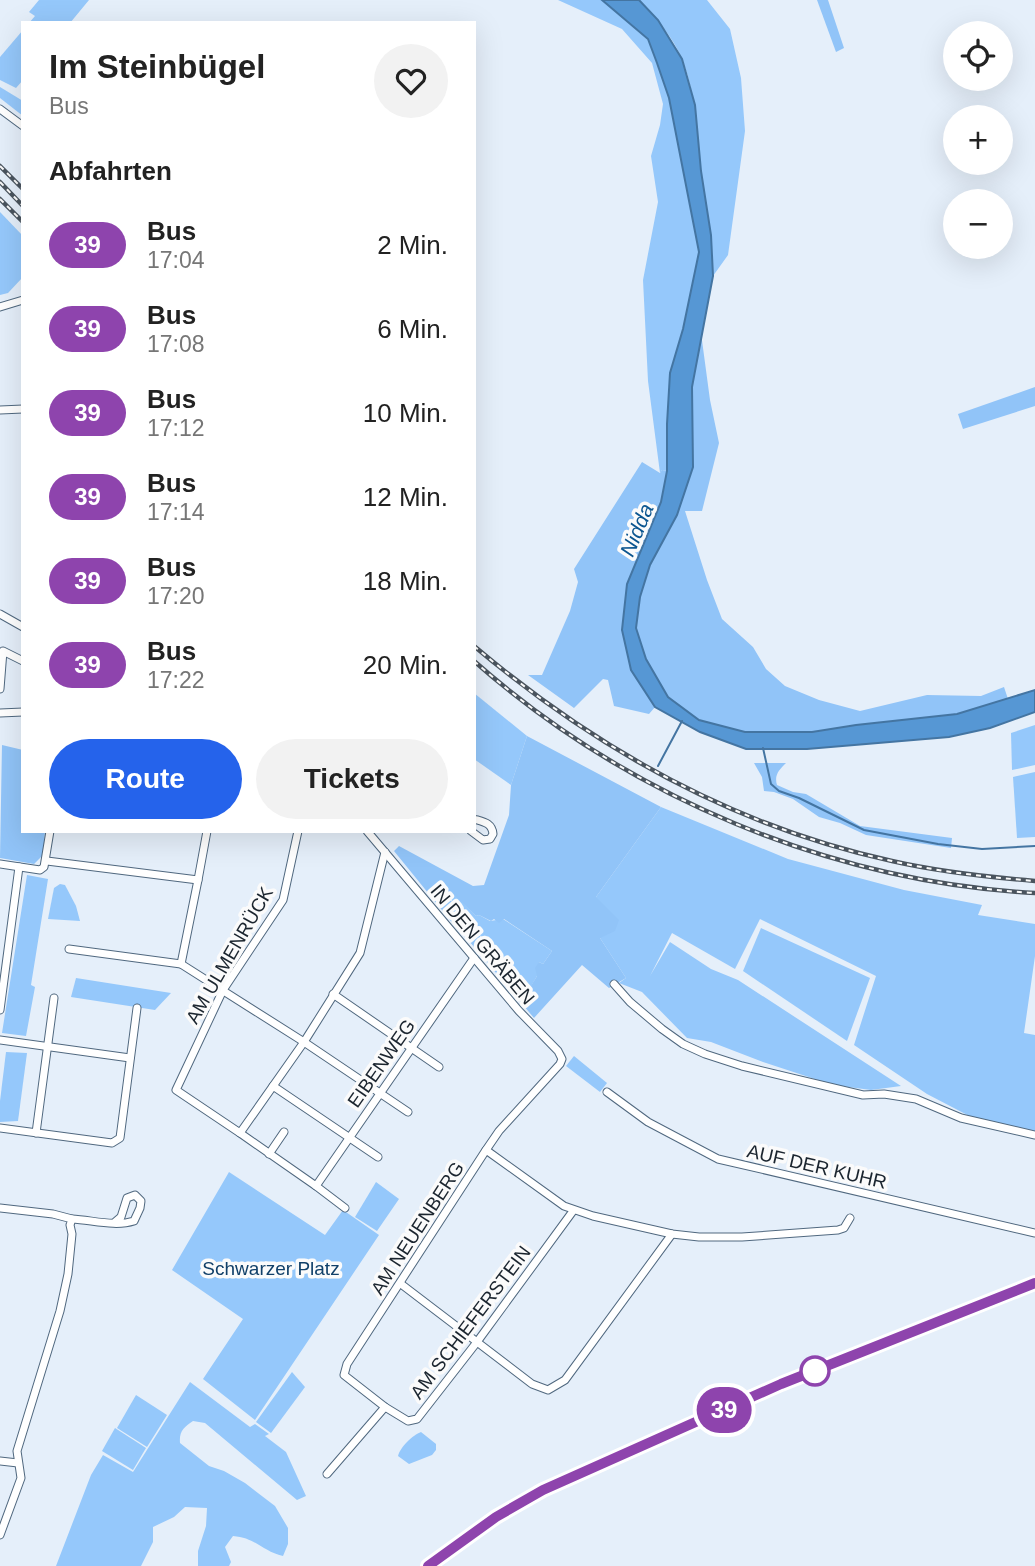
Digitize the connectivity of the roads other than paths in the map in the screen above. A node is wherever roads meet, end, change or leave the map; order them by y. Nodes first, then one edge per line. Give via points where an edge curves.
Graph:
1 (0, 109) edge
2 (21, 125) edge
3 (21, 301) edge
4 (0, 307) edge
5 (21, 409) edge
6 (0, 410) edge
7 (0, 614) edge
8 (21, 626) edge
9 (21, 660) edge
10 (0, 689) edge
11 (21, 712) edge
12 (0, 713) edge
13 (476, 820) edge
14 (50, 833) edge
15 (207, 833) edge
16 (298, 833) edge
17 (369, 833) edge
18 (474, 833) edge
19 (385, 852) junction
20 (47, 861) junction
21 (0, 864) edge
22 (19, 867) junction
23 (198, 880) junction
24 (69, 949) dead end
25 (4, 953) edge
26 (474, 958) junction
27 (181, 964) junction
28 (614, 984) dead end
29 (223, 990) junction
30 (333, 994) junction
31 (54, 998) dead end
32 (137, 1008) dead end
33 (0, 1010) edge
34 (0, 1040) edge
35 (304, 1041) junction
36 (47, 1046) junction
37 (411, 1048) junction
38 (130, 1058) junction
39 (560, 1064) joint
40 (439, 1067) dead end
41 (273, 1086) junction
42 (607, 1092) dead end
43 (379, 1093) junction
44 (408, 1112) dead end
45 (0, 1128) edge
46 (284, 1132) dead end
47 (37, 1133) junction
48 (240, 1133) junction
49 (1035, 1135) edge
50 (350, 1138) junction
51 (486, 1150) junction
52 (269, 1154) junction
53 (378, 1157) dead end
54 (316, 1186) junction
55 (0, 1208) edge
56 (345, 1208) dead end
57 (573, 1211) junction
58 (850, 1218) dead end
59 (72, 1219) junction
60 (114, 1223) dead end
61 (1035, 1233) edge
62 (672, 1234) junction
63 (1035, 1282) edge
64 (401, 1284) junction
65 (477, 1342) junction
66 (385, 1407) junction
67 (0, 1461) edge
68 (18, 1463) junction
69 (327, 1474) dead end
70 (0, 1535) edge
71 (428, 1566) edge

1 - 2 street
3 - 4 street
5 - 6 street
7 - 8 street
9 - 10 street via 3,651
11 - 12 street
13 - 18 street via 488,824 493,834 483,840
14 - 20 street
15 - 23 street
16 - 29 street, AM ULMENRÜCK via 283,900
17 - 19 street, IN DEN GRÄBEN
19 - 26 street, IN DEN GRÄBEN
19 - 30 street via 360,953
20 - 22 street via 40,870
20 - 23 street
21 - 22 street
22 - 25 street
23 - 27 street
24 - 27 street
25 - 33 street
26 - 37 street, EIBENWEG
26 - 39 street, IN DEN GRÄBEN via 558,1051
27 - 29 street
28 - 49 street via 662,1029 705,1054 863,1095 916,1099 961,1118
29 - 35 street
29 - 48 street, AM ULMENRÜCK via 176,1090
30 - 35 street
30 - 37 street
31 - 36 street
32 - 38 street
34 - 36 street
35 - 41 street
35 - 43 street
36 - 38 street
36 - 47 street
37 - 40 street
37 - 43 street, EIBENWEG
38 - 47 street via 117,1142
39 - 51 street, AM NEUENBERG
41 - 48 street
41 - 50 street
42 - 61 street, AUF DER KUHR via 648,1122 718,1159
43 - 44 street
43 - 50 street, EIBENWEG
45 - 47 street
46 - 52 street
48 - 52 street
50 - 53 street
50 - 54 street, EIBENWEG
51 - 57 street
51 - 64 street, AM NEUENBERG
52 - 54 street
54 - 56 street
55 - 59 street
57 - 62 street
57 - 65 street, AM SCHIEFERSTEIN
58 - 62 street via 838,1230 742,1237
59 - 60 street
59 - 68 street via 68,1276 17,1451
62 - 65 street via 559,1385 548,1390 536,1387
63 - 71 street via 781,1384 543,1490
64 - 65 street
64 - 66 street, AM NEUENBERG via 344,1375
65 - 66 street, AM SCHIEFERSTEIN via 417,1419 408,1421
66 - 69 street, AM SCHIEFERSTEIN
67 - 68 street
68 - 70 street via 21,1478

